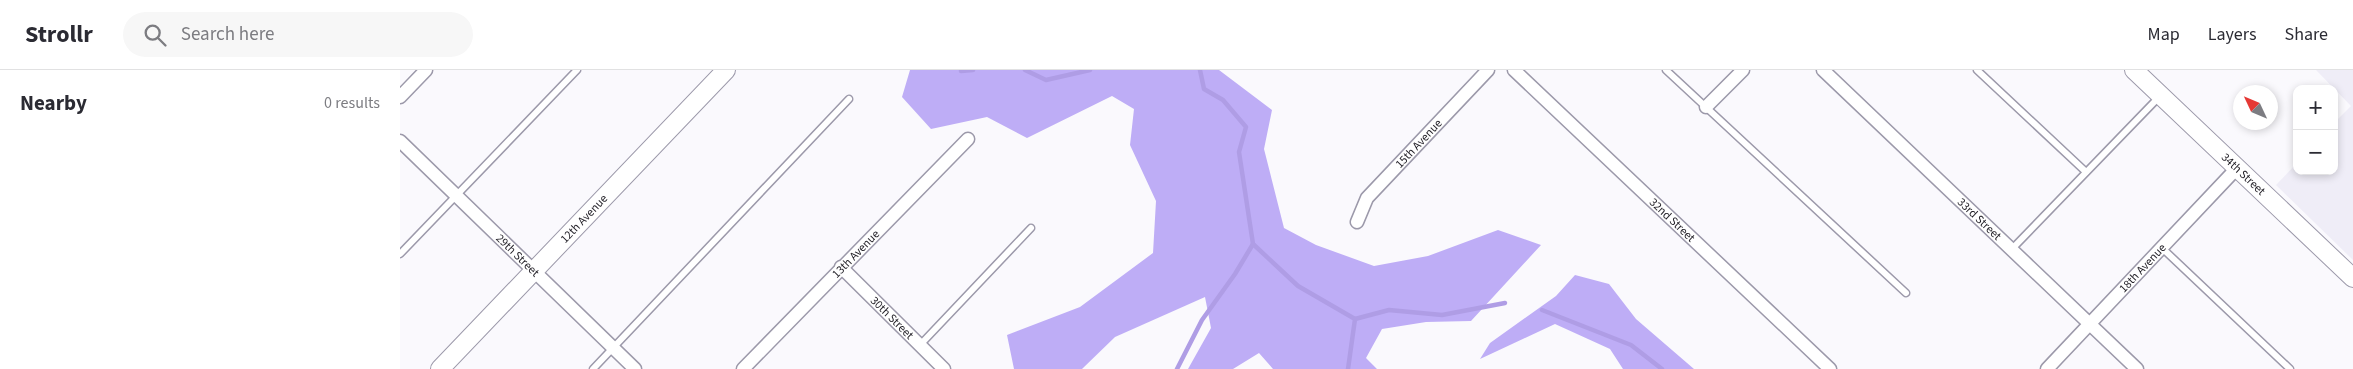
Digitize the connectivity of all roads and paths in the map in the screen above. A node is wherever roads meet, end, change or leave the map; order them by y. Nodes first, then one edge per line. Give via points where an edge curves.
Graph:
1 (426, 70) edge
2 (577, 70) edge
3 (726, 70) edge
4 (1488, 70) edge
5 (1514, 70) edge
6 (1666, 70) edge
7 (1743, 70) edge
8 (1823, 70) edge
9 (1977, 70) edge
10 (2134, 70) edge
11 (2161, 96) junction
12 (400, 97) edge
13 (849, 99) dead end
14 (1706, 107) junction
15 (968, 139) dead end
16 (400, 141) edge
17 (2237, 168) junction
18 (2086, 172) junction
19 (456, 195) junction
20 (1357, 222) dead end
21 (1031, 228) dead end
22 (2162, 248) junction
23 (2011, 250) junction
24 (400, 254) edge
25 (841, 267) junction
26 (533, 271) junction
27 (2353, 278) edge
28 (1906, 293) dead end
29 (2090, 324) junction
30 (920, 345) junction
31 (613, 348) junction
32 (440, 369) edge
33 (593, 369) edge
34 (635, 369) edge
35 (743, 369) edge
36 (944, 369) edge
37 (1830, 369) edge
38 (2047, 369) edge
39 (2136, 369) edge
40 (2290, 369) edge

1 - 12 street
2 - 19 lane
3 - 26 street, 12th Avenue
4 - 20 street, 15th Avenue via 1366,198
5 - 37 street, 32nd Street
6 - 14 lane
7 - 14 street
8 - 23 street, 33rd Street
9 - 18 lane
10 - 11 street, 34th Street
11 - 17 street, 34th Street
11 - 18 lane
13 - 31 lane
14 - 28 lane
15 - 25 street, 13th Avenue
16 - 19 street, 29th Street
17 - 22 street, 18th Avenue
17 - 27 street, 34th Street
18 - 23 lane
19 - 24 lane
19 - 26 street, 29th Street
21 - 30 lane
22 - 29 street, 18th Avenue
22 - 40 lane
23 - 29 street, 33rd Street
25 - 30 street, 30th Street
25 - 35 street, 13th Avenue
26 - 31 street, 29th Street
26 - 32 street, 12th Avenue
29 - 38 street, 18th Avenue
29 - 39 street, 33rd Street
30 - 36 street, 30th Street
31 - 33 lane
31 - 34 street, 29th Street

